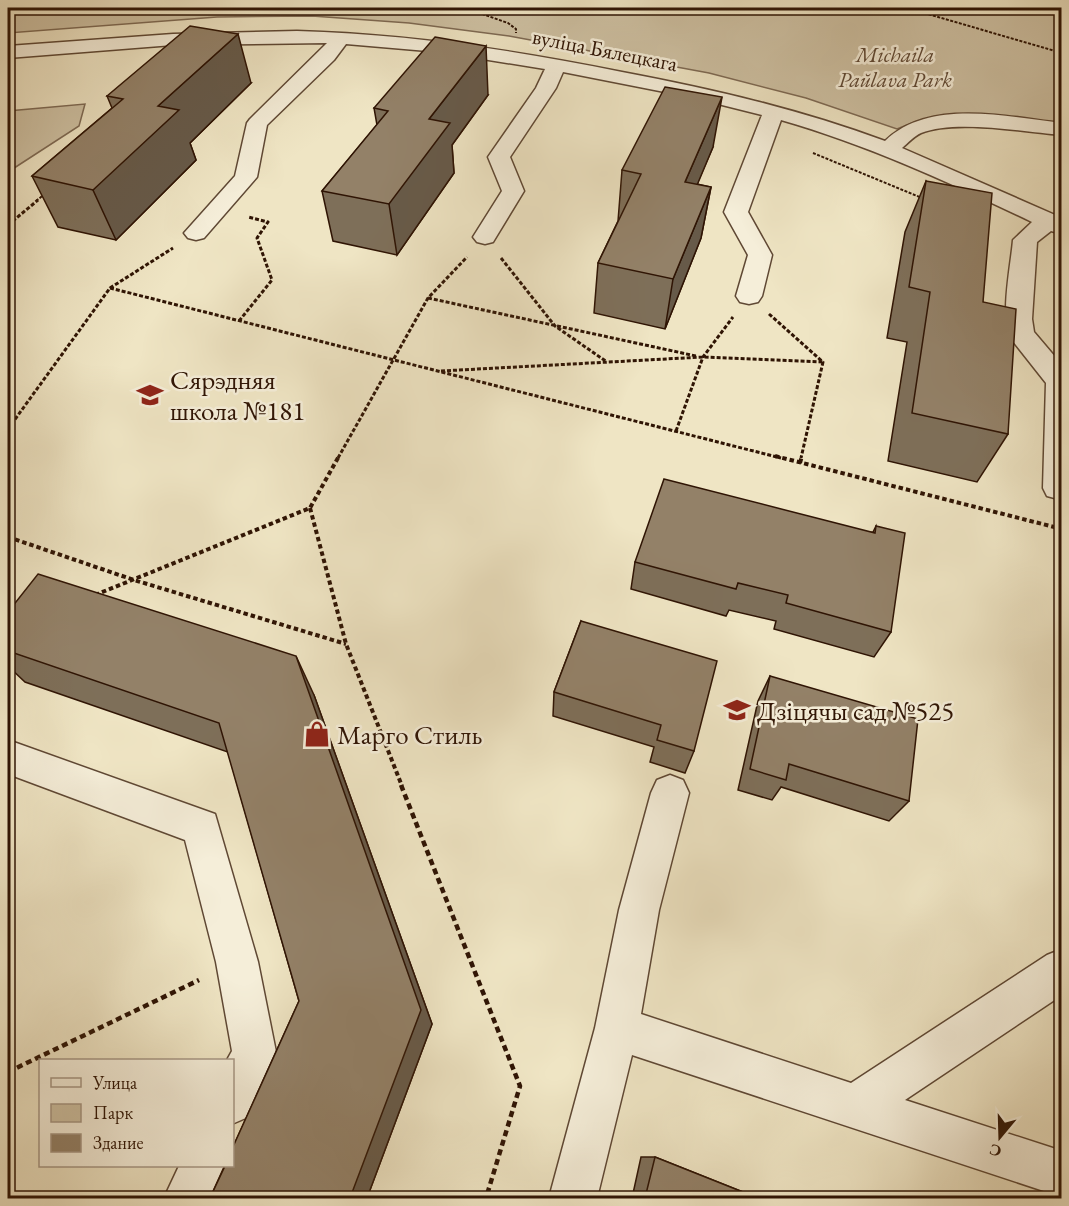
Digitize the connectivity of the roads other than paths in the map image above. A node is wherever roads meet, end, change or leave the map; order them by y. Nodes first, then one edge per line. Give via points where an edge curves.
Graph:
1 (341, 38) junction
2 (8, 52) edge
3 (557, 65) junction
4 (774, 111) junction
5 (1062, 129) edge
6 (888, 150) junction
7 (1055, 224) edge
8 (196, 233) road end
9 (485, 237) road end
10 (748, 296) road end
11 (1062, 489) edge
12 (8, 757) edge
13 (670, 792) dead end
14 (1062, 970) edge
15 (616, 1028) junction
16 (234, 1097) edge
17 (855, 1107) junction
18 (203, 1167) edge
19 (1059, 1174) dead end
20 (188, 1198) edge
21 (573, 1198) edge

1 - 2 street, вуліца Бялецкага via 166,39
1 - 3 street, вуліца Бялецкага
1 - 8 street via 257,123 246,177
3 - 4 street, вуліца Бялецкага
3 - 9 street via 499,157 513,191
4 - 6 street, вуліца Бялецкага
4 - 10 street via 736,212 760,255
5 - 6 street via 975,122 935,124 915,128
6 - 7 street, вуліца Бялецкага
7 - 11 street via 1025,240 1019,319 1021,334 1060,381 1058,488
12 - 16 street via 201,827 237,962 255,1052
13 - 15 street via 639,910
14 - 17 street
15 - 17 street
15 - 21 street
17 - 19 street
18 - 20 street

